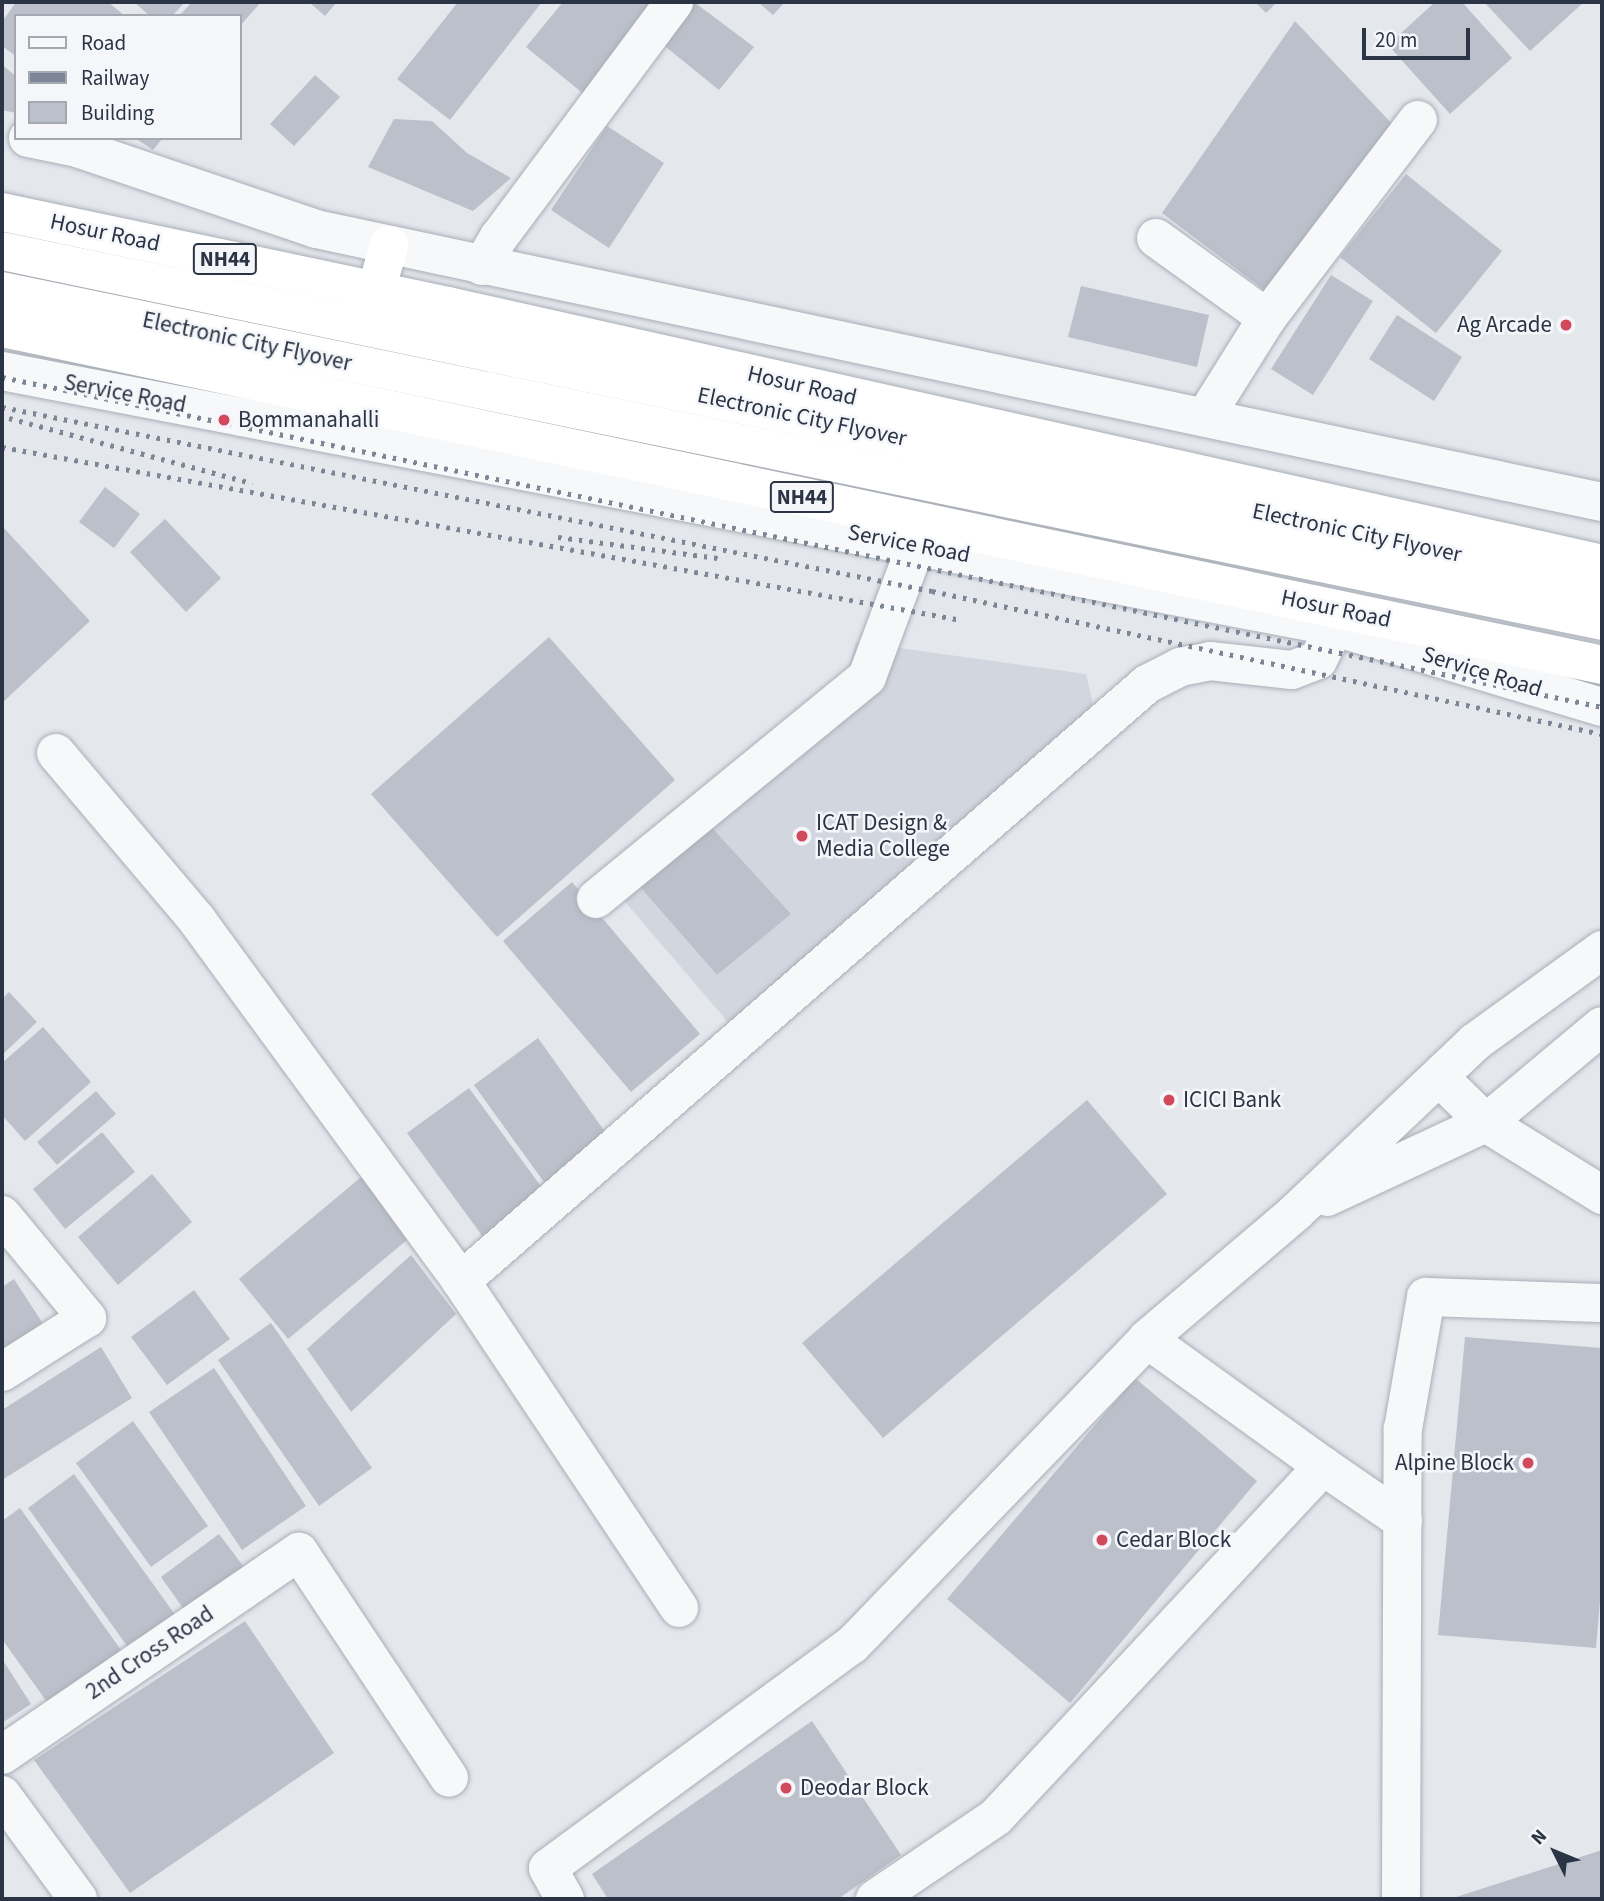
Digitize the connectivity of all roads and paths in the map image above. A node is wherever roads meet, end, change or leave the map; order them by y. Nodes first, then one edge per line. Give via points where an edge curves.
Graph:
1 (674, 2) edge
2 (1418, 120) dead end
3 (38, 140) edge
4 (2, 212) edge
5 (1156, 238) dead end
6 (389, 245) junction
7 (2, 251) edge
8 (482, 266) junction
9 (2, 291) edge
10 (376, 291) junction
11 (1267, 318) junction
12 (2, 328) edge
13 (2, 370) edge
14 (1205, 417) junction
15 (1602, 502) edge
16 (916, 545) junction
17 (1602, 564) edge
18 (1602, 584) edge
19 (1602, 621) edge
20 (1335, 627) junction
21 (1602, 665) edge
22 (1602, 708) edge
23 (56, 753) dead end
24 (596, 899) dead end
25 (1602, 950) edge
26 (1602, 1026) edge
27 (1438, 1077) junction
28 (1486, 1123) junction
29 (1602, 1195) edge
30 (1296, 1212) junction
31 (2, 1215) edge
32 (461, 1281) junction
33 (1602, 1303) edge
34 (1147, 1339) junction
35 (2, 1372) edge
36 (1323, 1466) junction
37 (1403, 1521) junction
38 (679, 1608) dead end
39 (2, 1755) edge
40 (449, 1778) dead end
41 (2, 1795) edge
42 (78, 1899) edge
43 (565, 1899) edge
44 (875, 1899) edge
45 (1401, 1899) edge

1 - 8 street
2 - 11 street
3 - 6 street via 77,148 316,229
4 - 10 highway, Hosur Road / NH44
5 - 11 street
6 - 8 street
6 - 10 highway
7 - 18 highway, Electronic City Flyover
8 - 14 street
9 - 19 highway, Electronic City Flyover
10 - 17 highway, Hosur Road / NH44
11 - 14 street
12 - 21 highway, Hosur Road / NH44
13 - 16 street, Service Road
14 - 15 street
16 - 20 street, Service Road
16 - 24 street via 867,677
20 - 22 street, Service Road
20 - 32 street via 1318,660 1292,670 1210,661 1180,667 1147,684
23 - 32 street via 197,920
25 - 27 street via 1475,1042
26 - 28 street
27 - 28 street
27 - 30 street
28 - 29 street
28 - 30 street
30 - 34 street
31 - 35 street via 87,1318
32 - 38 street
33 - 37 street via 1426,1297 1403,1429
34 - 36 street
34 - 43 street via 852,1645 548,1868
36 - 37 street
36 - 44 street via 996,1817
37 - 45 street
39 - 40 street, 2nd Cross Road via 299,1552
41 - 42 street

